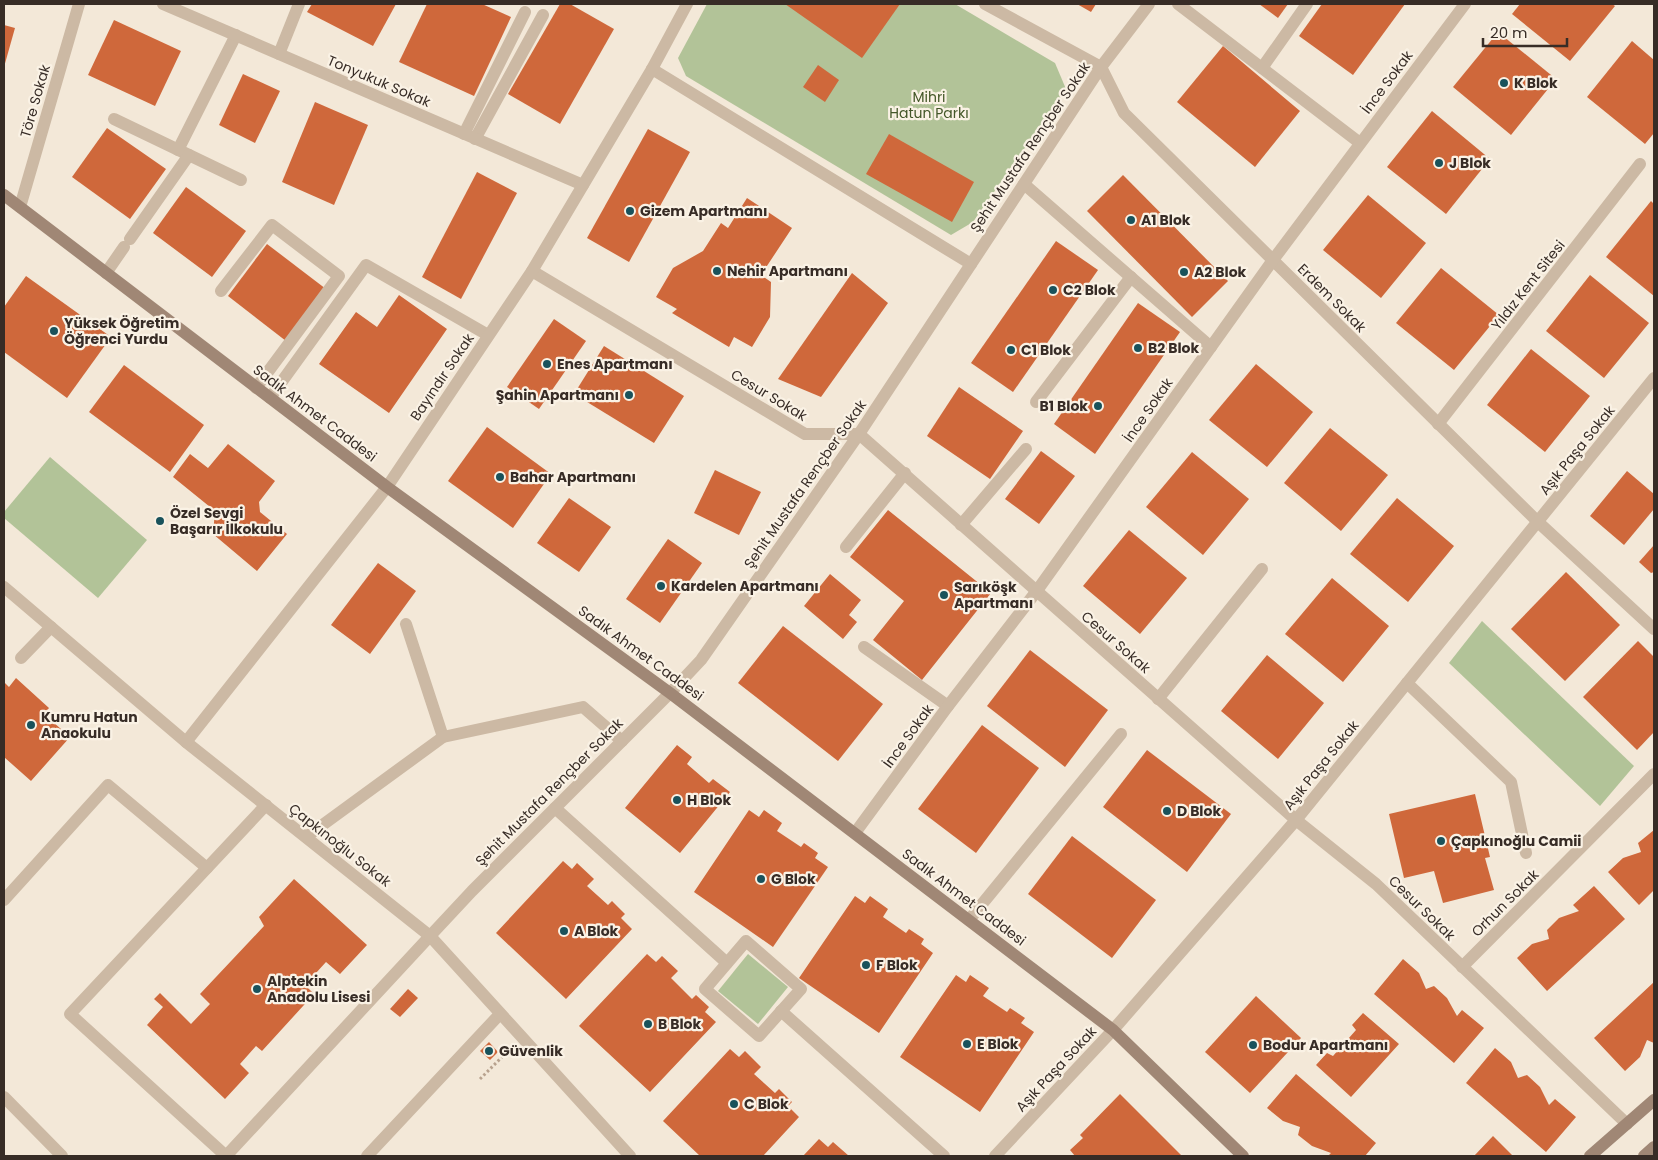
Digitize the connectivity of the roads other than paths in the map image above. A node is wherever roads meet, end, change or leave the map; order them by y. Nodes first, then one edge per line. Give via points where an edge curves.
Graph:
1 (79, 4) edge
2 (163, 4) edge
3 (299, 4) edge
4 (687, 4) edge
5 (985, 4) edge
6 (1149, 4) edge
7 (1178, 4) edge
8 (1307, 4) edge
9 (1465, 4) edge
10 (525, 12) dead end
11 (543, 15) dead end
12 (236, 35) junction
13 (279, 54) junction
14 (1101, 68) junction
15 (1262, 68) junction
16 (652, 69) junction
17 (114, 119) dead end
18 (470, 137) junction
19 (1360, 143) junction
20 (184, 153) junction
21 (1640, 164) dead end
22 (241, 180) dead end
23 (1024, 184) junction
24 (583, 186) junction
25 (4, 195) edge
26 (20, 207) junction
27 (1273, 260) junction
28 (971, 264) junction
29 (532, 271) junction
30 (106, 272) junction
31 (1131, 277) junction
32 (221, 291) dead end
33 (488, 335) junction
34 (1211, 347) junction
35 (1654, 378) edge
36 (256, 388) junction
37 (270, 398) junction
38 (1036, 402) dead end
39 (1438, 424) junction
40 (859, 434) junction
41 (1026, 449) dead end
42 (905, 473) junction
43 (386, 487) junction
44 (1538, 522) junction
45 (961, 525) junction
46 (846, 548) dead end
47 (1262, 569) dead end
48 (4, 587) edge
49 (1036, 592) junction
50 (406, 624) dead end
51 (51, 627) junction
52 (1654, 630) edge
53 (864, 647) dead end
54 (21, 658) dead end
55 (1407, 683) junction
56 (670, 693) junction
57 (1158, 699) junction
58 (948, 706) junction
59 (1121, 734) dead end
60 (444, 737) junction
61 (622, 741) junction
62 (186, 742) junction
63 (1654, 774) edge
64 (266, 805) junction
65 (555, 808) junction
66 (1296, 820) junction
67 (855, 833) junction
68 (306, 837) junction
69 (1526, 853) dead end
70 (207, 868) junction
71 (4, 900) edge
72 (969, 920) junction
73 (430, 936) junction
74 (727, 963) junction
75 (1462, 967) junction
76 (781, 1011) junction
77 (500, 1014) junction
78 (1114, 1030) junction
79 (4, 1097) edge
80 (1654, 1100) edge
81 (1627, 1124) junction
82 (1654, 1147) edge
83 (62, 1156) edge
84 (368, 1156) edge
85 (630, 1156) edge
86 (944, 1156) edge
87 (995, 1156) edge
88 (1243, 1156) edge
89 (1590, 1156) edge
90 (1644, 1156) edge

1 - 26 street, Töre Sokak
2 - 12 street, Tonyukuk Sokak
3 - 13 street
4 - 16 street, Bayındır Sokak
5 - 14 street
6 - 14 street, Şehit Mustafa Rençber Sokak
7 - 15 street
8 - 15 street
9 - 19 street, İnce Sokak
10 - 18 street
11 - 18 street
12 - 13 street, Tonyukuk Sokak
12 - 20 street
13 - 18 street, Tonyukuk Sokak
14 - 23 street, Şehit Mustafa Rençber Sokak
14 - 27 street, Erdem Sokak via 1124,113
15 - 19 street
16 - 24 street, Bayındır Sokak
16 - 28 street
17 - 20 street
18 - 24 street, Tonyukuk Sokak
19 - 27 street, İnce Sokak
20 - 22 street
20 - 30 street
21 - 39 street, Yıldız Kent Sitesi
23 - 28 street, Şehit Mustafa Rençber Sokak
23 - 31 street
24 - 29 street, Bayındır Sokak
25 - 26 main road, Sadık Ahmet Caddesi
26 - 30 main road, Sadık Ahmet Caddesi
27 - 34 street, İnce Sokak
27 - 39 street, Erdem Sokak
28 - 40 street, Şehit Mustafa Rençber Sokak
29 - 33 street, Bayındır Sokak
29 - 40 street, Cesur Sokak via 806,434
30 - 36 main road, Sadık Ahmet Caddesi
31 - 34 street
31 - 38 street
32 - 36 street via 272,225 339,276
33 - 37 street via 366,265
33 - 43 street, Bayındır Sokak
34 - 49 street, İnce Sokak
35 - 44 street, Aşık Paşa Sokak
36 - 37 main road, Sadık Ahmet Caddesi
37 - 43 main road, Sadık Ahmet Caddesi
39 - 44 street, Erdem Sokak
40 - 42 street, Cesur Sokak
40 - 56 street, Şehit Mustafa Rençber Sokak via 700,660
41 - 45 street
42 - 45 street, Cesur Sokak
42 - 46 street
43 - 56 main road, Sadık Ahmet Caddesi
43 - 62 street, Bayındır Sokak
44 - 52 street, Erdem Sokak
44 - 55 street, Aşık Paşa Sokak
45 - 49 street, Cesur Sokak
47 - 57 street
48 - 51 street, Çapkınoğlu Sokak
49 - 57 street, Cesur Sokak
49 - 58 street, İnce Sokak
50 - 60 street
51 - 54 street
51 - 62 street, Çapkınoğlu Sokak
53 - 58 street
55 - 66 street, Aşık Paşa Sokak
55 - 69 street via 1511,782
56 - 61 street, Şehit Mustafa Rençber Sokak
56 - 67 main road, Sadık Ahmet Caddesi
57 - 66 street, Cesur Sokak
58 - 67 street, İnce Sokak
59 - 72 street
60 - 61 street via 583,707
60 - 68 street
61 - 65 street, Şehit Mustafa Rençber Sokak
62 - 64 street, Çapkınoğlu Sokak
63 - 75 street, Orhun Sokak
64 - 68 street, Çapkınoğlu Sokak
64 - 70 street
65 - 73 street, Şehit Mustafa Rençber Sokak
65 - 74 street
66 - 75 street, Cesur Sokak via 1376,884
66 - 78 street, Aşık Paşa Sokak
67 - 72 main road, Sadık Ahmet Caddesi
68 - 73 street, Çapkınoğlu Sokak
70 - 71 street via 108,785
70 - 73 street, Şehit Mustafa Rençber Sokak via 70,1014 226,1156
72 - 78 main road, Sadık Ahmet Caddesi
73 - 77 street, Çapkınoğlu Sokak
74 - 76 street via 746,941 801,989
74 - 76 street via 705,988 759,1036
75 - 81 street, Cesur Sokak
76 - 86 street
77 - 84 street
77 - 85 street, Çapkınoğlu Sokak
78 - 87 street, Aşık Paşa Sokak
78 - 88 main road, Sadık Ahmet Caddesi
79 - 83 street
80 - 81 main road
81 - 89 main road
82 - 90 main road

